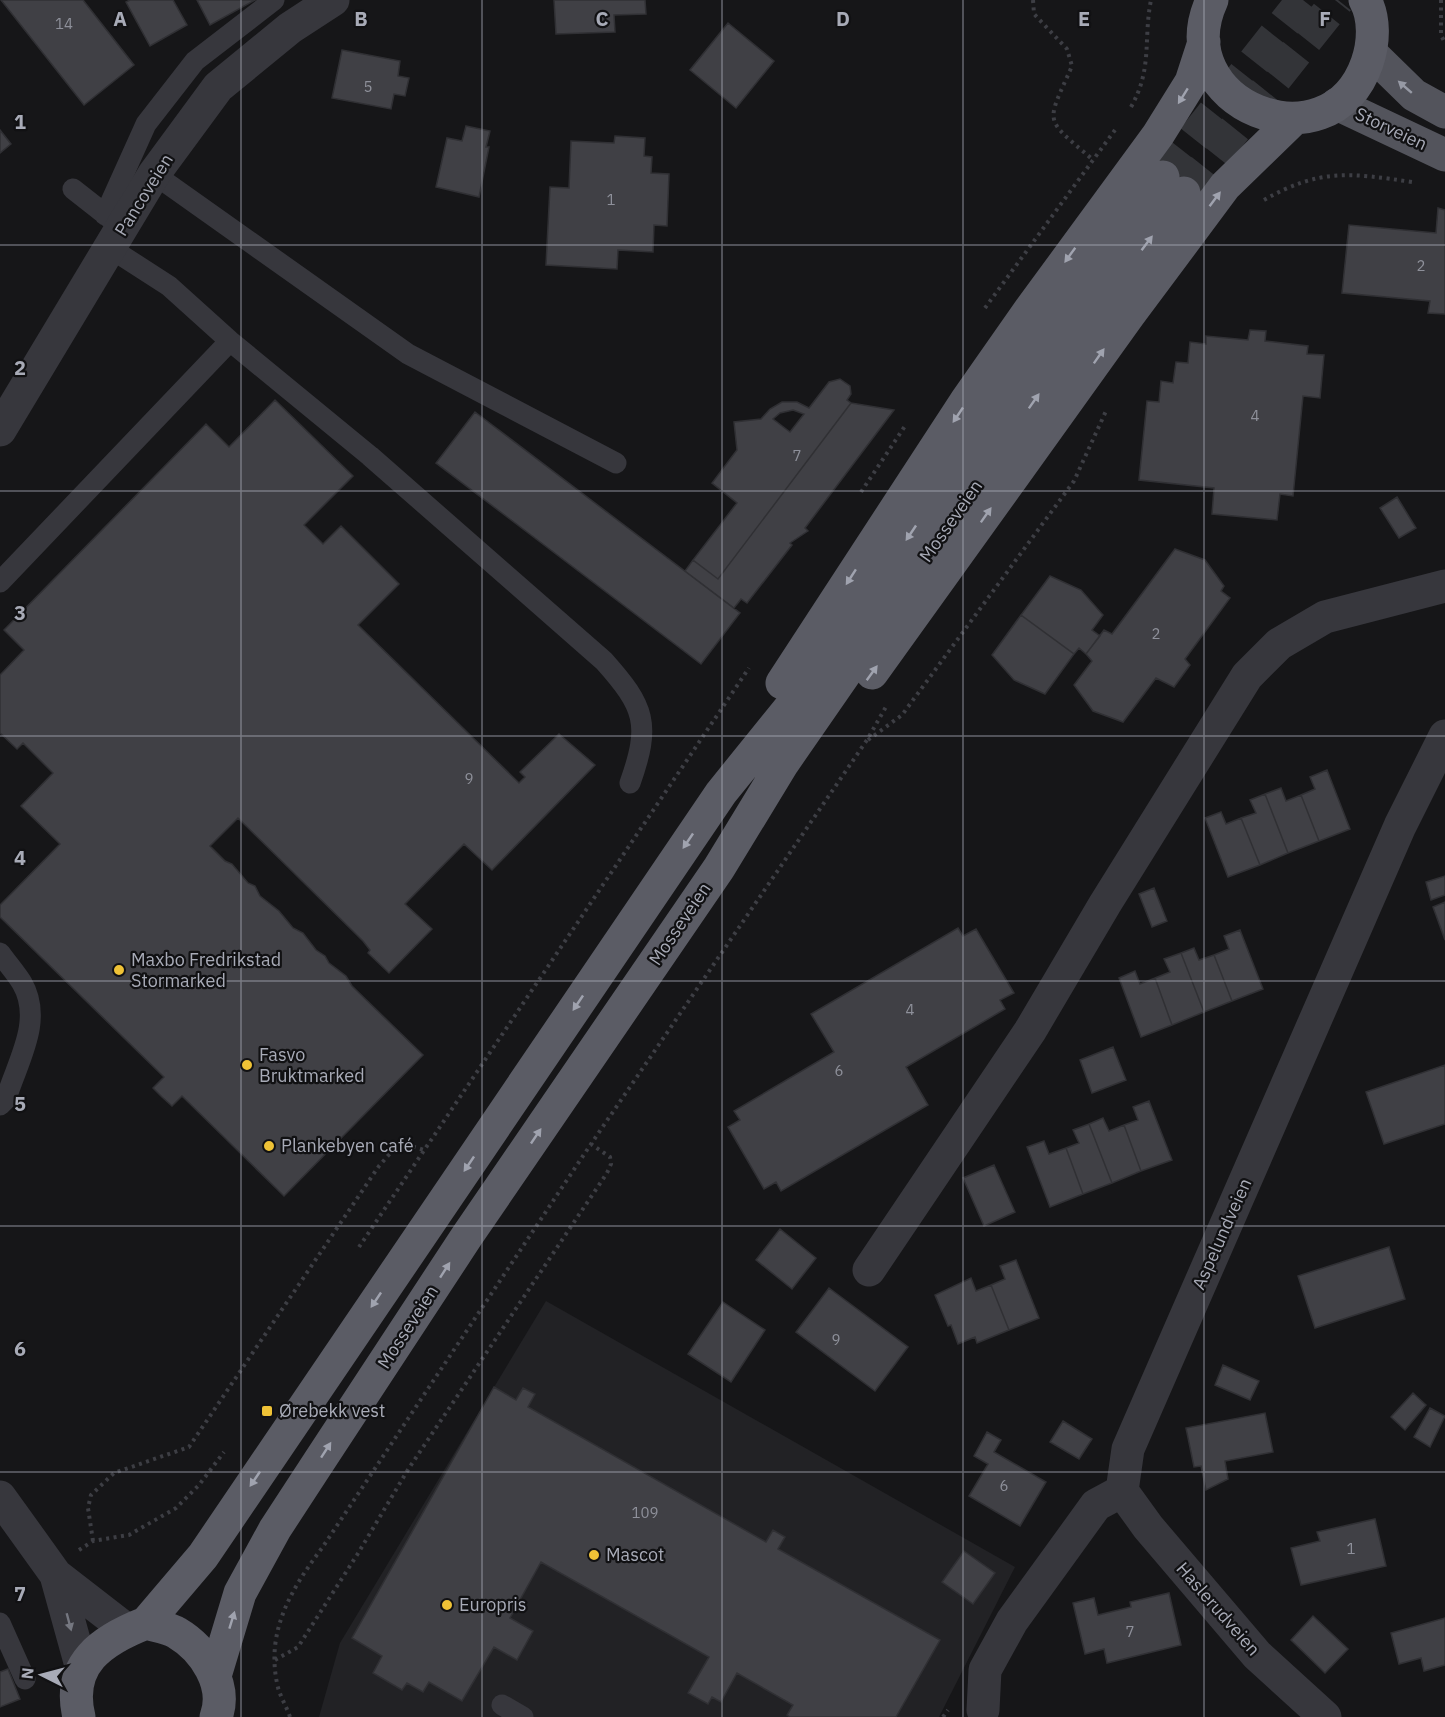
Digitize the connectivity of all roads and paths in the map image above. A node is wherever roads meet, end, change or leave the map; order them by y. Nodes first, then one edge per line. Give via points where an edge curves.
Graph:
1 (274, 0) edge
2 (333, 0) edge
3 (1033, 0) edge
4 (1212, 0) edge
5 (1441, 0) edge
6 (1373, 19) edge
7 (1204, 42) junction
8 (1445, 44) edge
9 (1337, 104) junction
10 (1445, 112) edge
11 (1294, 119) junction
12 (1445, 155) edge
13 (1092, 159) dead end
14 (154, 174) junction
15 (1412, 182) dead end
16 (73, 189) dead end
17 (1260, 202) dead end
18 (113, 230) junction
19 (230, 341) junction
20 (1111, 402) dead end
21 (0, 430) edge
22 (616, 463) dead end
23 (0, 582) edge
24 (1445, 586) edge
25 (1445, 736) edge
26 (1437, 779) edge
27 (630, 783) dead end
28 (721, 793) junction
29 (719, 868) junction
30 (0, 953) edge
31 (0, 1105) edge
32 (591, 1144) junction
33 (424, 1150) dead end
34 (869, 1270) dead end
35 (224, 1452) dead end
36 (1122, 1491) junction
37 (3, 1508) edge
38 (93, 1541) junction
39 (56, 1575) junction
40 (0, 1623) edge
41 (136, 1627) junction
42 (275, 1660) junction
43 (82, 1669) junction
44 (215, 1676) junction
45 (25, 1679) dead end
46 (502, 1705) dead end
47 (982, 1710) dead end
48 (79, 1717) edge
49 (216, 1717) edge
50 (290, 1717) edge
51 (523, 1717) edge
52 (1325, 1717) edge

1 - 18 lane via 195,61 146,124
2 - 14 street, Pancoveien via 290,27 218,87
3 - 13 path via 1034,14 1067,49 1072,66 1052,112 1055,128
4 - 7 highway
5 - 8 path via 1441,35
6 - 9 highway via 1364,72 1353,90
10 -> 6 main road via 1414,95
7 - 11 highway via 1214,74 1234,99 1262,115
7 -> 28 highway via 1191,82 1158,135 942,438 783,681
9 - 11 highway
9 - 12 main road, Storveien
29 -> 11 highway via 800,773 1225,186
14 - 18 street, Pancoveien
14 - 22 lane via 408,354
15 - 17 path via 1333,174 1283,189
16 - 18 lane
18 - 19 lane
18 - 21 street, Pancoveien
19 - 23 lane
19 - 27 lane via 370,456 604,661 625,684 637,704 643,736
20 - 32 path via 1074,481 902,715 867,740
24 - 34 street via 1325,617 1279,644 1247,676 1030,1031
25 - 26 street, Aspelundveien
26 - 36 street, Aspelundveien via 1400,826 1128,1449
29 -> 28 highway, Mosseveien via 790,754 1049,379 1173,185 1000,403 801,694
28 -> 41 highway, Mosseveien via 203,1556
44 -> 29 highway, Mosseveien via 240,1593 275,1529 467,1236
30 - 31 lane via 22,983 30,1004 31,1024 6,1099
32 - 42 path via 297,1581 276,1634
32 - 42 path via 610,1157 607,1173 409,1468 298,1647
33 - 38 path via 405,1144 393,1150 379,1166 189,1447 114,1473 91,1495 88,1508
35 - 38 path via 176,1508 129,1535
36 - 47 street via 1095,1506 1012,1621 985,1670
36 - 52 street, Haslerudveien via 1257,1655
37 - 39 street
38 - 39 path
39 - 41 street
39 -> 43 street
40 - 45 lane
41 - 43 highway, Mosseveien via 104,1642
41 - 44 highway via 175,1632 196,1647
42 - 50 path via 277,1683
43 - 48 highway via 75,1699
44 - 49 highway via 219,1694
46 - 51 lane

